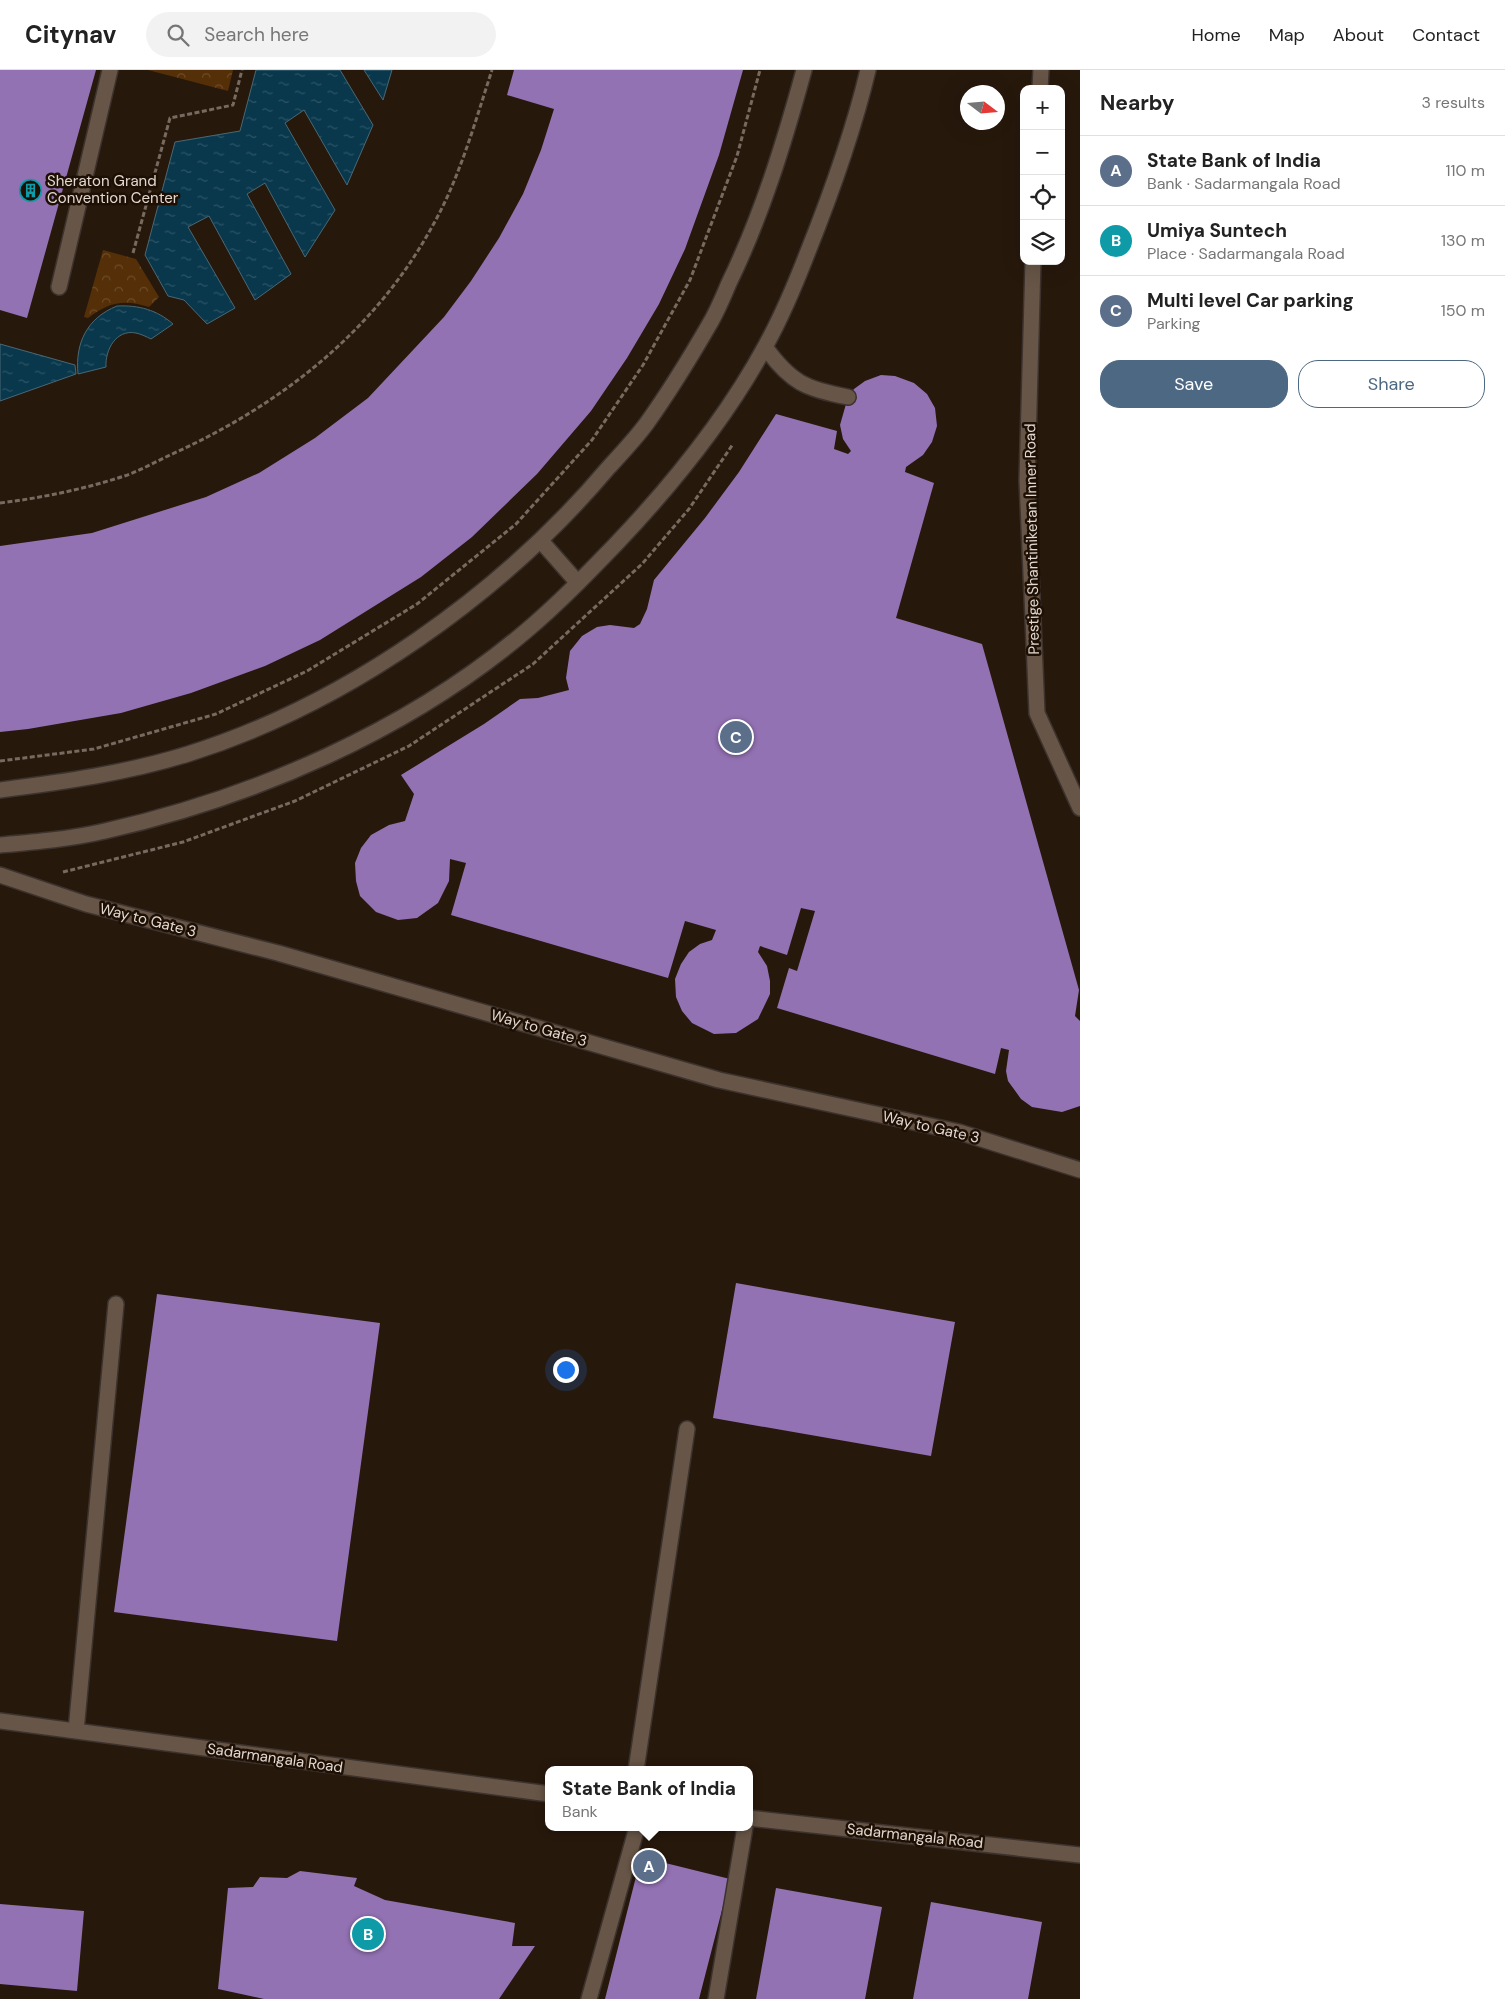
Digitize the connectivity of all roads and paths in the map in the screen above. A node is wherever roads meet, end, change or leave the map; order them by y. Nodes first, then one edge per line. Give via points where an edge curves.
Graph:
1 (110, 70) edge
2 (242, 70) edge
3 (492, 70) edge
4 (760, 70) edge
5 (804, 70) edge
6 (868, 70) edge
7 (1041, 70) edge
8 (1040, 85) edge
9 (133, 253) dead end
10 (1033, 265) edge
11 (59, 286) dead end
12 (766, 347) junction
13 (848, 397) dead end
14 (0, 503) edge
15 (541, 541) junction
16 (578, 583) junction
17 (0, 761) edge
18 (0, 790) edge
19 (1080, 808) edge
20 (0, 845) edge
21 (0, 875) edge
22 (1080, 1170) edge
23 (116, 1304) dead end
24 (687, 1429) dead end
25 (0, 1721) edge
26 (76, 1731) junction
27 (637, 1766) edge
28 (545, 1793) edge
29 (753, 1818) edge
30 (636, 1831) edge
31 (744, 1831) edge
32 (1080, 1855) edge
33 (589, 1999) edge
34 (716, 1999) edge

1 - 11 street
2 - 9 path via 233,105 170,118
3 - 14 path via 456,176 433,225 401,277 345,342 278,396 202,441 120,478 38,498
4 - 17 path via 737,156 690,280 643,365 592,440 516,524 417,604 307,671 216,714 94,749
5 - 15 street via 784,143 749,241 710,324 646,424
6 - 12 street via 856,122 822,218
7 - 8 street
10 - 19 street, Prestige Shantiniketan Inner Road via 1027,480 1037,712
12 - 13 street via 793,379 808,387
12 - 16 street via 702,445 658,500
15 - 16 street
15 - 18 street via 460,609 379,665 290,715 188,754 94,777
16 - 20 street via 525,632 467,676 409,713 290,772 187,810 103,832
21 - 22 street, Way to Gate 3 via 86,904 278,953 719,1080 959,1132
23 - 26 street
24 - 27 street
25 - 26 street, Sadarmangala Road
26 - 28 street, Sadarmangala Road
29 - 32 street, Sadarmangala Road
30 - 33 street
31 - 34 street

